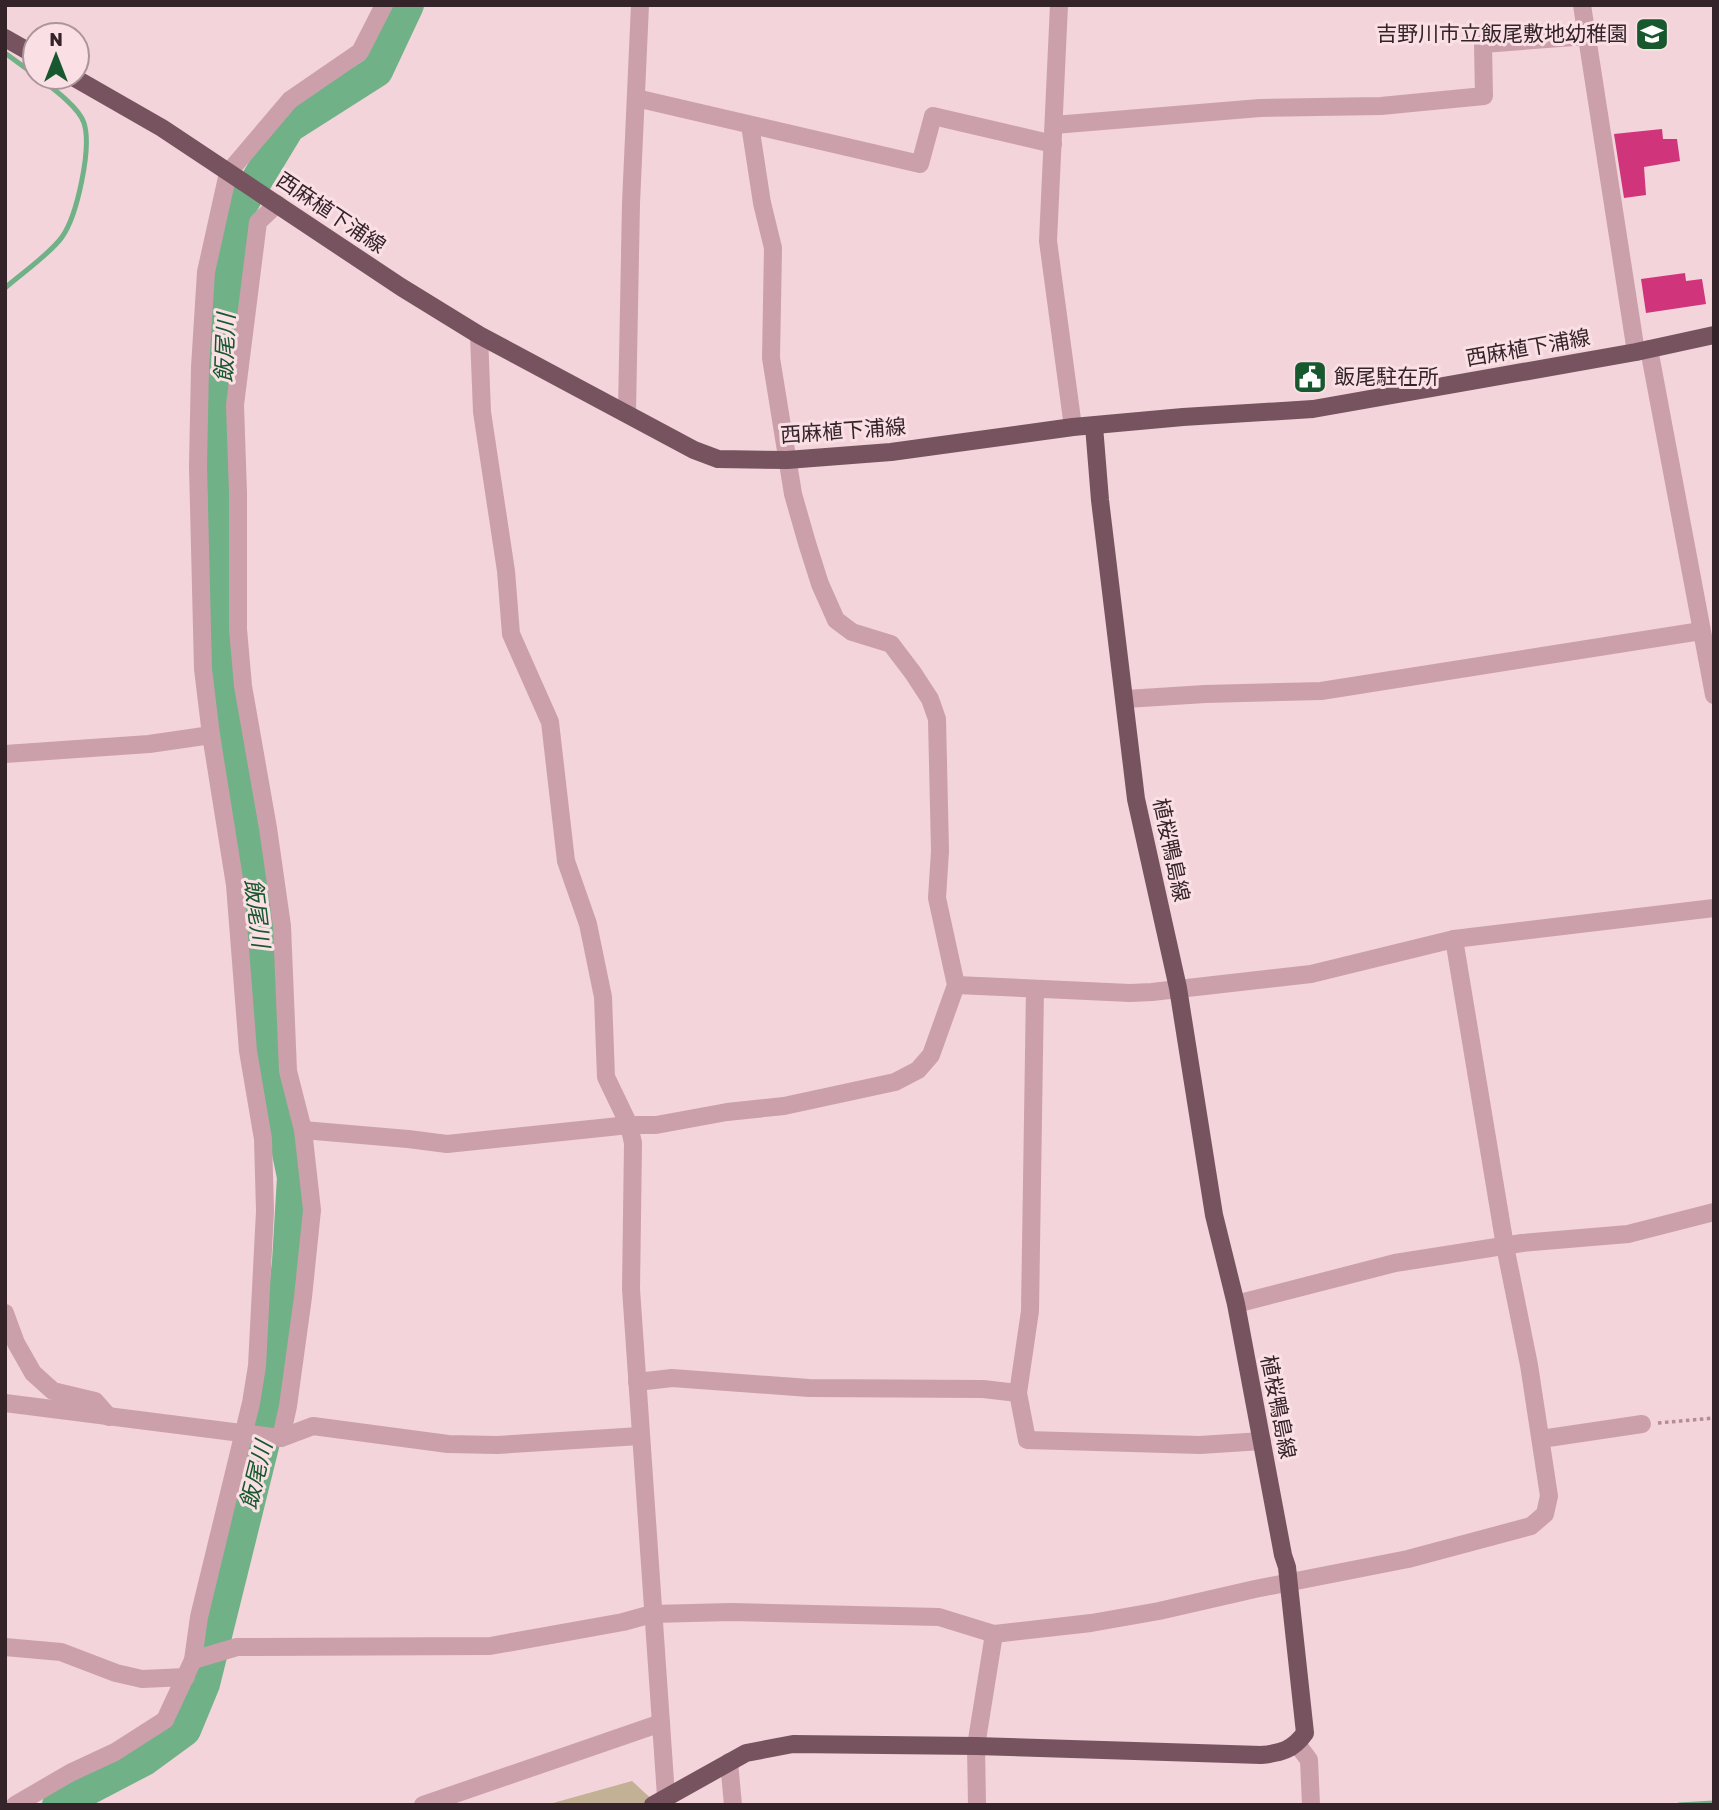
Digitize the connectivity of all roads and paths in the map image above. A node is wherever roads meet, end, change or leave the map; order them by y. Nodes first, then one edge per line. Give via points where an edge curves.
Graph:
1 (384, 5) edge
2 (640, 5) edge
3 (1059, 5) edge
4 (1582, 5) edge
5 (1587, 36) junction
6 (5, 38) edge
7 (21, 47) edge
8 (91, 87) edge
9 (636, 98) junction
10 (750, 124) junction
11 (1054, 125) junction
12 (1052, 144) junction
13 (233, 176) junction
14 (273, 202) junction
15 (479, 335) junction
16 (1714, 335) edge
17 (1642, 351) junction
18 (627, 412) junction
19 (1094, 426) junction
20 (1073, 427) junction
21 (787, 460) junction
22 (1702, 631) junction
23 (1714, 695) edge
24 (1126, 699) junction
25 (211, 736) junction
26 (5, 754) edge
27 (1714, 908) edge
28 (1454, 940) junction
29 (956, 985) junction
30 (1178, 988) junction
31 (1034, 989) junction
32 (629, 1125) junction
33 (303, 1130) junction
34 (1714, 1212) edge
35 (1505, 1246) junction
36 (1236, 1304) junction
37 (5, 1313) edge
38 (637, 1382) junction
39 (1018, 1393) junction
40 (5, 1403) edge
41 (109, 1417) junction
42 (1714, 1419) edge
43 (1642, 1424) joint
44 (244, 1433) junction
45 (640, 1436) junction
46 (281, 1438) junction
47 (1541, 1439) junction
48 (1262, 1441) junction
49 (1289, 1583) junction
50 (652, 1614) junction
51 (994, 1634) junction
52 (5, 1647) edge
53 (189, 1669) junction
54 (661, 1723) junction
55 (1297, 1744) junction
56 (975, 1746) junction
57 (729, 1762) junction
58 (660, 1800) edge
59 (15, 1805) edge
60 (423, 1805) edge
61 (733, 1805) edge
62 (978, 1805) edge
63 (1311, 1805) edge

1 - 13 street via 360,52 290,100
2 - 9 street
3 - 11 street
4 - 5 street
5 - 11 street via 1483,44 1484,96
5 - 17 street
6 - 7 main road
8 - 13 main road, 西麻植下浦線
9 - 10 street
9 - 18 street
10 - 12 street via 920,164 933,116
10 - 21 street via 761,203 773,248 771,358
11 - 12 street
12 - 20 street via 1048,241
13 - 14 main road, 西麻植下浦線
13 - 25 street via 206,272 200,367 203,669
14 - 15 main road, 西麻植下浦線
14 - 33 street via 258,222 235,405 238,629 282,926 288,1071
15 - 18 main road, 西麻植下浦線
15 - 32 street via 482,412 511,634 550,722 566,861 588,924 603,997 606,1077
16 - 17 main road, 西麻植下浦線
17 - 19 main road, 西麻植下浦線 via 1313,409
17 - 22 street
18 - 21 main road, 西麻植下浦線 via 718,459
19 - 20 main road, 西麻植下浦線
19 - 24 main road, 植桜鴨島線
20 - 21 main road, 西麻植下浦線 via 891,452
21 - 29 street via 807,543 836,620 852,632 891,644 924,690 937,719 937,898
22 - 23 street
22 - 24 street via 1321,691
24 - 30 main road, 植桜鴨島線 via 1136,799
25 - 26 street
25 - 44 street via 235,885 248,1051 263,1139 265,1212 257,1366
27 - 28 street
28 - 30 street via 1311,975
28 - 35 street
29 - 31 street
29 - 32 street via 931,1055 918,1070 895,1082 784,1106
30 - 31 street via 1130,993
30 - 36 main road, 植桜鴨島線 via 1214,1215
31 - 39 street via 1030,1311
32 - 33 street via 447,1144
32 - 38 street
33 - 46 street via 312,1210
34 - 35 street via 1628,1234
35 - 36 street via 1395,1263
35 - 47 street
36 - 48 main road, 植桜鴨島線
37 - 41 street via 33,1373 53,1391 95,1401
38 - 39 street via 672,1378 809,1388
38 - 45 street
39 - 48 street via 1027,1440 1200,1446
40 - 41 street
41 - 44 street
42 - 43 path
43 - 47 street
44 - 46 street
44 - 53 street
45 - 46 street via 497,1446 313,1426
45 - 50 street
47 - 49 street via 1549,1496 1545,1514 1531,1526 1408,1559
48 - 49 main road, 植桜鴨島線
49 - 51 street via 1091,1623
49 - 55 main road, 植桜鴨島線 via 1305,1733
50 - 51 street via 939,1617
50 - 53 street via 490,1646 237,1647
50 - 54 street
51 - 56 street
52 - 53 street via 61,1653 142,1679
53 - 59 street via 165,1720
54 - 58 street
54 - 60 street
55 - 56 main road via 1288,1751 1261,1755
55 - 63 street via 1309,1760
56 - 57 main road via 793,1744 746,1753
56 - 62 street
57 - 58 main road
57 - 61 street

